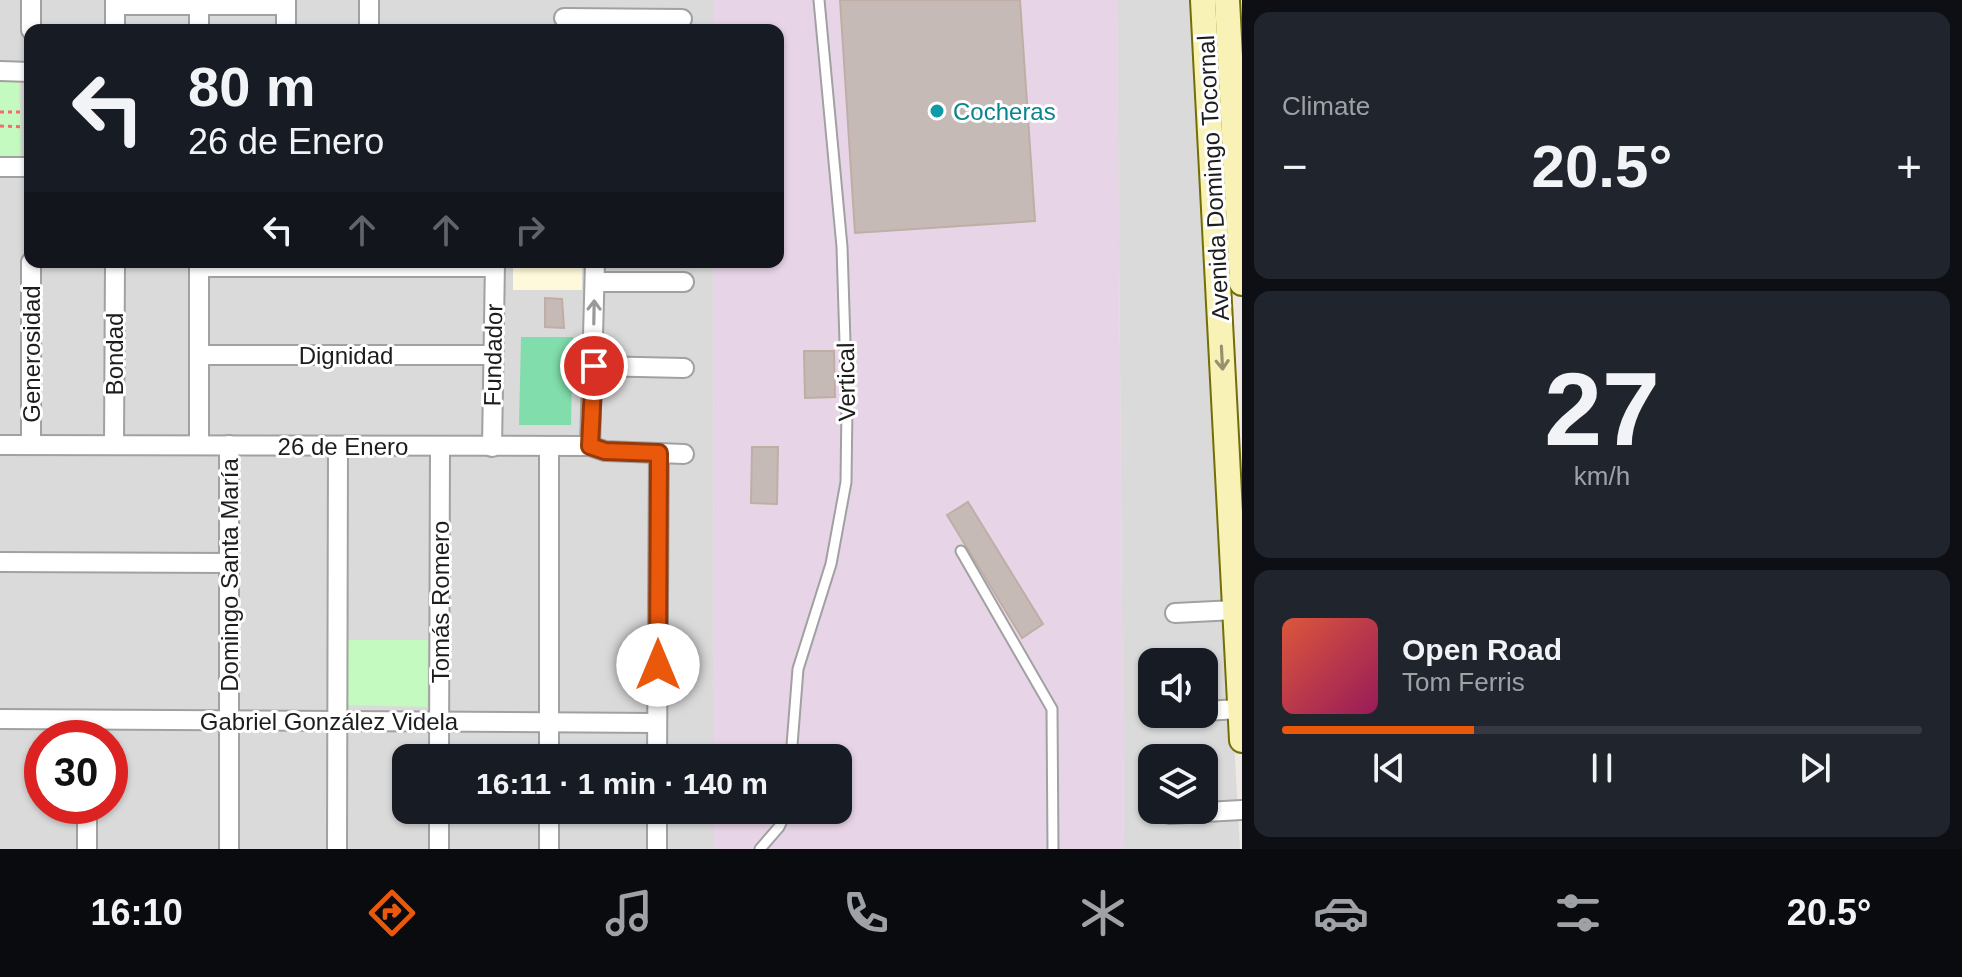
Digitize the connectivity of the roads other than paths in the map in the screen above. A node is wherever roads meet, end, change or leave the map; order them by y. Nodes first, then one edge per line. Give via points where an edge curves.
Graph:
1 (31, 0) edge
2 (369, 0) edge
3 (819, 0) edge
4 (1203, 0) edge
5 (1227, 0) edge
6 (115, 2) edge
7 (199, 3) edge
8 (286, 3) edge
9 (564, 16) edge
10 (682, 19) dead end
11 (31, 24) edge
12 (115, 24) edge
13 (199, 24) edge
14 (286, 24) edge
15 (369, 24) edge
16 (1236, 55) edge
17 (0, 71) edge
18 (24, 72) edge
19 (0, 167) edge
20 (24, 167) edge
21 (1231, 198) edge
22 (31, 268) edge
23 (115, 268) edge
24 (199, 268) edge
25 (494, 268) edge
26 (595, 268) edge
27 (595, 282) junction
28 (684, 282) dead end
29 (1242, 283) edge
30 (199, 355) junction
31 (493, 355) junction
32 (594, 366) junction
33 (684, 368) dead end
34 (0, 445) edge
35 (31, 445) junction
36 (114, 445) junction
37 (199, 445) junction
38 (229, 445) junction
39 (338, 446) junction
40 (440, 446) junction
41 (549, 446) junction
42 (590, 446) junction
43 (492, 447) junction
44 (659, 453) junction
45 (684, 454) dead end
46 (961, 551) dead end
47 (0, 562) edge
48 (229, 563) junction
49 (1235, 610) junction
50 (1175, 613) dead end
51 (1240, 709) edge
52 (1218, 710) edge
53 (0, 719) edge
54 (229, 720) junction
55 (338, 721) junction
56 (439, 721) junction
57 (24, 722) edge
58 (549, 722) junction
59 (657, 723) junction
60 (128, 726) edge
61 (1242, 740) edge
62 (439, 744) edge
63 (549, 744) edge
64 (657, 744) edge
65 (792, 744) edge
66 (1242, 810) edge
67 (1218, 811) edge
68 (87, 824) edge
69 (439, 824) edge
70 (549, 824) edge
71 (657, 824) edge
72 (780, 824) edge
73 (87, 849) edge
74 (229, 849) edge
75 (337, 849) edge
76 (439, 849) edge
77 (549, 849) edge
78 (657, 849) edge
79 (760, 849) edge
80 (1053, 849) edge

1 - 11 street
2 - 15 street
3 - 65 lane, Vertical via 842,247 846,482 831,564 798,669
4 - 21 main road, Avenida Domingo Tocornal
5 - 16 main road, Avenida Domingo Tocornal
6 - 7 street
6 - 12 street
7 - 8 street
7 - 13 street
8 - 14 street
9 - 10 street
16 - 21 main road, Avenida Domingo Tocornal
17 - 18 street
19 - 20 street
21 - 29 main road, Avenida Domingo Tocornal
21 -> 49 main road, Avenida Domingo Tocornal
22 - 35 street, Generosidad
23 - 36 street, Bondad
24 - 30 street
25 - 31 street, Fundador
26 - 27 street
27 - 28 street
32 -> 27 street
30 - 31 street, Dignidad
30 - 37 street
31 - 43 street, Fundador
32 - 33 street
32 - 42 street
34 - 35 street, 26 de Enero
35 - 36 street, 26 de Enero
36 - 37 street, 26 de Enero
37 - 38 street, 26 de Enero
38 - 39 street, 26 de Enero
38 - 48 street, Domingo Santa María
39 - 40 street, 26 de Enero
39 - 55 street
40 - 43 street, 26 de Enero
40 - 56 street, Tomás Romero
41 - 42 street, 26 de Enero
41 - 43 street, 26 de Enero
41 - 58 street
42 - 44 street, 26 de Enero
44 - 45 street, 26 de Enero
44 - 59 street
46 - 80 lane via 1052,709
47 - 48 street
48 - 54 street, Domingo Santa María
49 - 50 street
49 - 51 main road, Avenida Domingo Tocornal
51 - 52 street
51 - 61 main road, Avenida Domingo Tocornal
53 - 57 street, Gabriel González Videla
54 - 55 street, Gabriel González Videla
54 - 60 street, Gabriel González Videla
54 - 74 street, Domingo Santa María
55 - 56 street, Gabriel González Videla
55 - 75 street
56 - 58 street, Gabriel González Videla
56 - 62 street, Tomás Romero
58 - 59 street, Gabriel González Videla
58 - 63 street
59 - 64 street
66 - 67 street
68 - 73 street
69 - 76 street
70 - 77 street
71 - 78 street
72 - 79 lane

